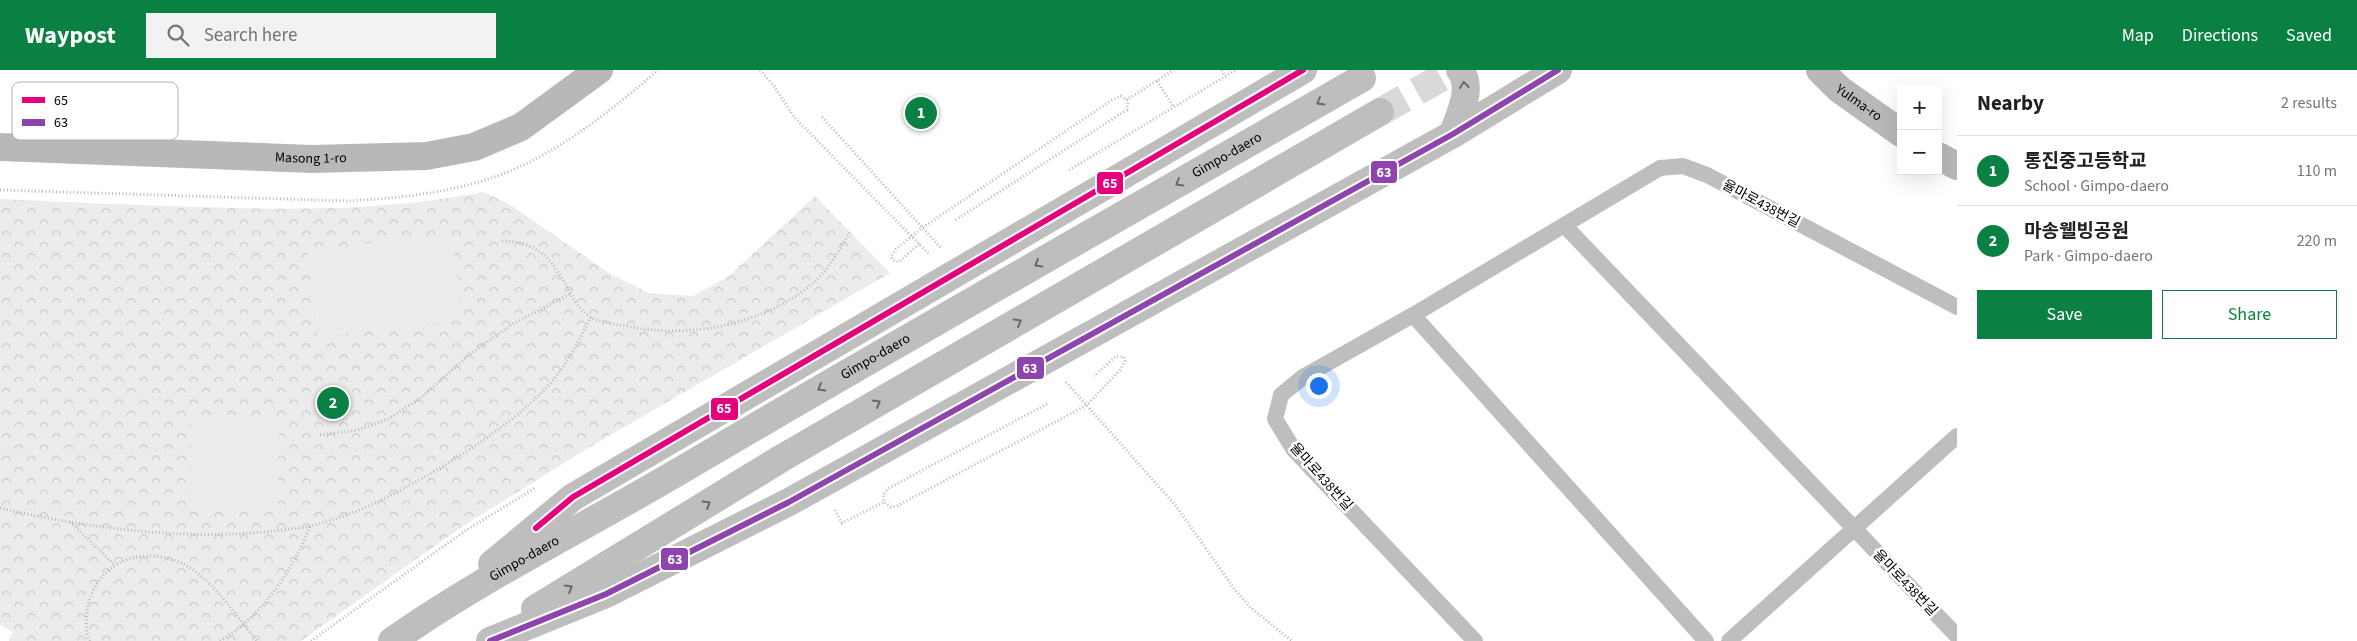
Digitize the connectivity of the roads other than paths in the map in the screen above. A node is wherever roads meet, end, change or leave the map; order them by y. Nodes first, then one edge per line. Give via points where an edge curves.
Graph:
1 (599, 70) edge
2 (1303, 70) edge
3 (1460, 70) edge
4 (1558, 70) edge
5 (1820, 70) edge
6 (1362, 78) dead end
7 (1380, 112) tunnel mouth
8 (1897, 130) edge
9 (1453, 134) junction
10 (0, 147) edge
11 (1942, 158) edge
12 (1957, 166) edge
13 (1564, 224) junction
14 (1957, 307) edge
15 (1413, 315) junction
16 (1957, 436) edge
17 (1854, 529) junction
18 (606, 594) junction
19 (440, 607) junction
20 (1957, 636) edge
21 (392, 641) edge
22 (482, 641) edge
23 (490, 641) edge
24 (546, 641) edge
25 (1475, 641) edge
26 (1706, 641) edge
27 (1729, 641) edge

1 - 10 street, Masong 1-ro via 521,127 474,147 426,156 312,159
2 - 19 main road via 573,497
9 -> 3 main road via 1466,96
4 - 9 main road
5 - 8 street, Yulma-ro via 1839,89
6 -> 19 main road, Gimpo-daero via 772,416 597,520
22 -> 7 main road via 782,458
9 - 18 main road via 798,497
11 - 12 street
13 - 14 lane, 율마로438번길 via 1660,168 1684,166 1707,175
13 - 15 lane, 율마로438번길
13 - 17 lane, 율마로438번길
15 - 25 lane, 율마로438번길 via 1303,377 1281,395 1275,419 1294,450
15 - 26 lane
16 - 17 lane
17 - 20 lane, 율마로438번길
17 - 27 lane
18 - 23 main road
18 - 24 main road
19 - 21 main road, Gimpo-daero

